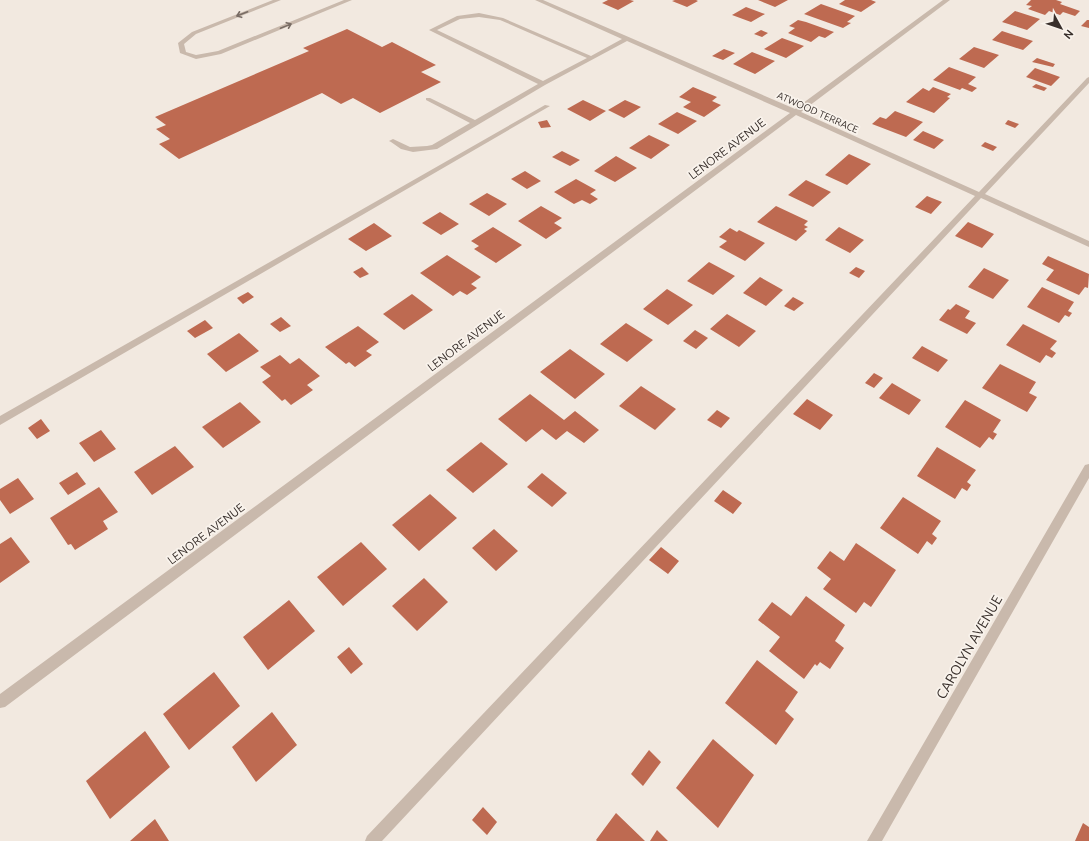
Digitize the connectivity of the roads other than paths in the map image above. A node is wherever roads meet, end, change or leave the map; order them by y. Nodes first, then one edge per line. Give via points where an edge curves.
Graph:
1 (278, 0) edge
2 (349, 0) edge
3 (538, 0) edge
4 (947, 0) edge
5 (627, 39) junction
6 (592, 58) junction
7 (1089, 79) edge
8 (543, 84) junction
9 (428, 99) dead end
10 (547, 106) dead end
11 (795, 112) junction
12 (475, 123) junction
13 (393, 141) dead end
14 (980, 195) junction
15 (1089, 244) edge
16 (0, 420) edge
17 (1089, 468) edge
18 (0, 702) edge
19 (372, 841) edge
20 (874, 841) edge

1 -> 2 street via 194,33 182,43 183,52 196,57 219,53
3 - 5 street, ATWOOD TERRACE
4 - 11 street, LENORE AVENUE
5 - 6 street
5 - 11 street, ATWOOD TERRACE
6 - 8 street
6 - 8 street via 501,19 486,16 458,17 432,30
7 - 14 street
8 - 12 street
9 - 12 street
10 - 16 street
11 - 14 street, ATWOOD TERRACE
11 - 18 street, LENORE AVENUE
12 - 13 street via 434,147 416,151 406,149
14 - 15 street, ATWOOD TERRACE
14 - 19 street
17 - 20 street, CAROLYN AVENUE

